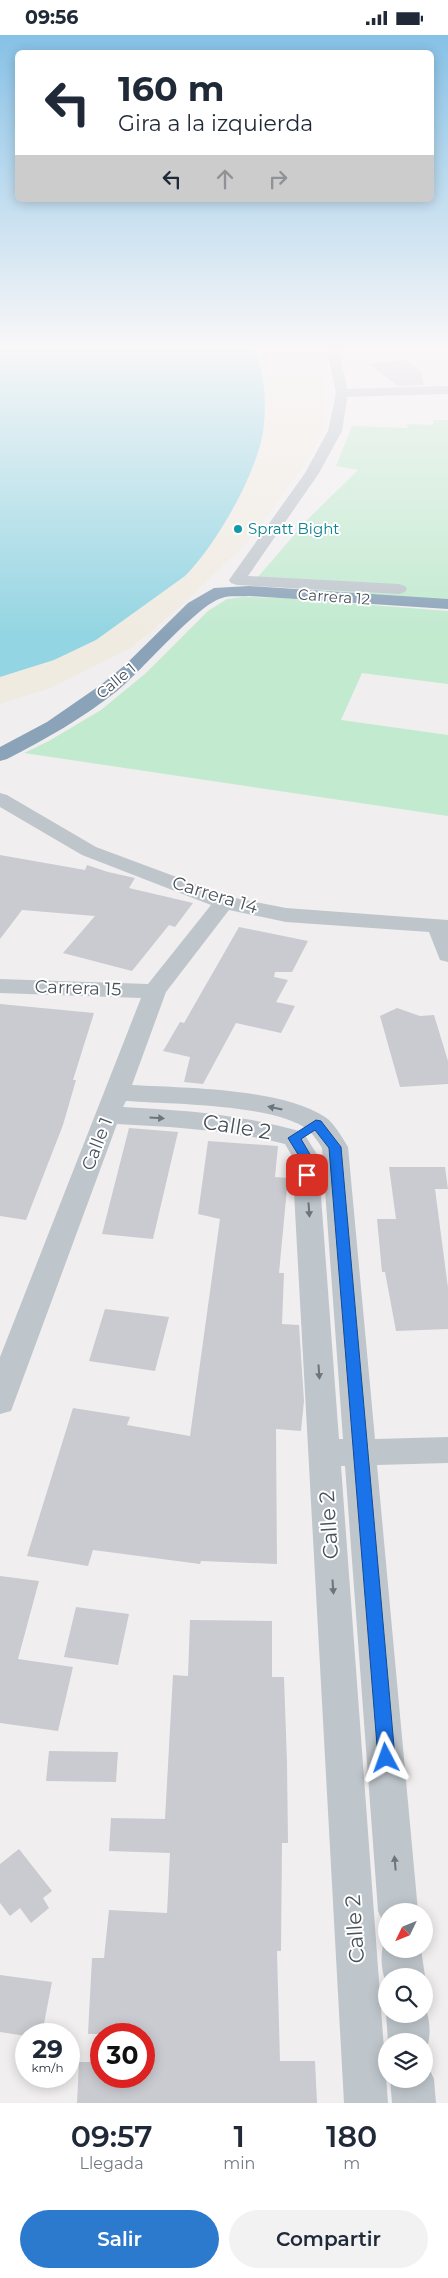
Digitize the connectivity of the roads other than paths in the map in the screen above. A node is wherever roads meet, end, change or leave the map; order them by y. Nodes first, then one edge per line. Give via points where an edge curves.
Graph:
1 (329, 442) edge
2 (399, 589) dead end
3 (220, 592) joint
4 (448, 604) edge
5 (0, 755) edge
6 (0, 799) edge
7 (224, 902) junction
8 (444, 928) edge
9 (448, 955) edge
10 (0, 986) edge
11 (155, 991) junction
12 (112, 1104) junction
13 (305, 1131) junction
14 (0, 1402) edge
15 (448, 1450) edge
16 (362, 1452) junction
17 (324, 1453) junction
18 (397, 1903) edge
19 (413, 2088) edge
20 (366, 2103) edge
21 (414, 2103) edge

1 - 2 street via 237,580
3 - 4 highway, Carrera 12 via 249,591
3 - 5 highway, Calle 1 via 194,607 130,670 89,703
6 - 7 street, Carrera 14 via 89,851
7 - 8 street, Carrera 14 via 286,915
7 - 11 street, Calle 1
8 - 9 street
10 - 11 street, Carrera 15
11 - 12 street, Calle 1
12 - 13 street, Calle 2 via 266,1129
12 - 14 street, Calle 1
13 - 16 street, Calle 2 via 335,1147
13 -> 17 street, Calle 2
15 - 16 street
16 - 17 street
18 -> 16 street, Calle 2
17 -> 20 street, Calle 2
19 - 21 street

